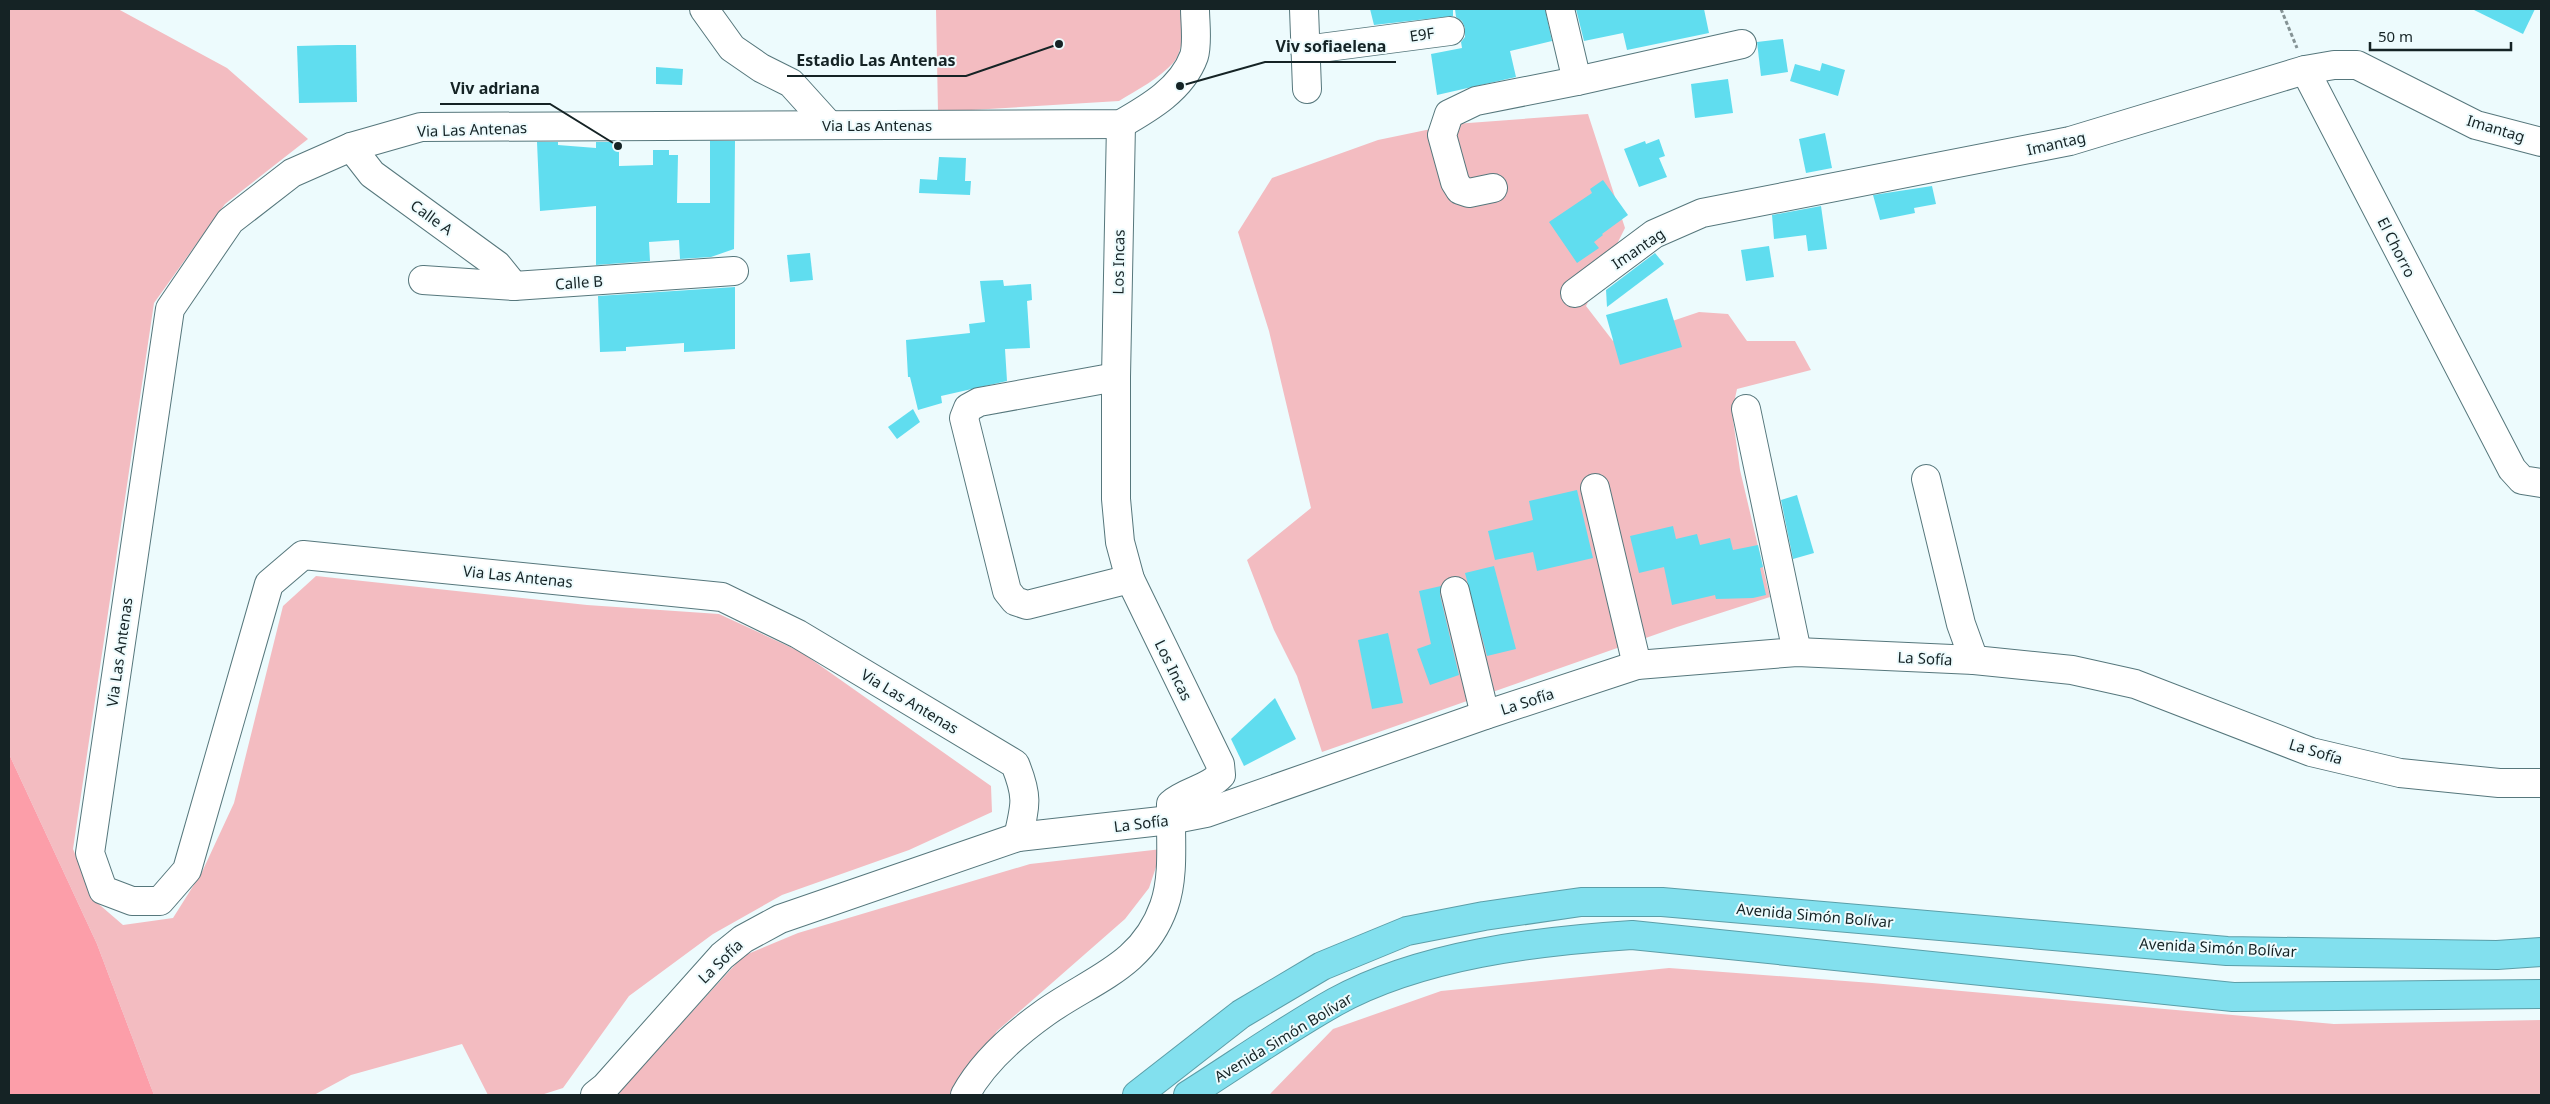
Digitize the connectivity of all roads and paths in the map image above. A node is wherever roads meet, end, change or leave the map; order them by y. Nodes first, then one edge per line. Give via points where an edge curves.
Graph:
1 (704, 9) edge
2 (1195, 9) edge
3 (1304, 9) edge
4 (1560, 9) edge
5 (2281, 9) edge
6 (1450, 30) dead end
7 (1742, 44) dead end
8 (1305, 50) junction
9 (2305, 70) junction
10 (1577, 81) junction
11 (1307, 90) dead end
12 (1121, 124) junction
13 (829, 126) junction
14 (2541, 142) edge
15 (352, 147) junction
16 (1493, 188) dead end
17 (734, 271) dead end
18 (423, 280) dead end
19 (514, 286) junction
20 (1575, 293) dead end
21 (1116, 377) junction
22 (1746, 409) dead end
23 (1926, 479) dead end
24 (2532, 482) edge
25 (1595, 488) dead end
26 (1130, 579) junction
27 (1455, 591) dead end
28 (1798, 652) junction
29 (1974, 660) junction
30 (1638, 665) junction
31 (1485, 715) junction
32 (2541, 783) edge
33 (1170, 820) junction
34 (1018, 837) junction
35 (2541, 952) edge
36 (2541, 994) edge
37 (595, 1095) edge
38 (965, 1095) edge
39 (1137, 1095) edge
40 (1188, 1095) edge

1 - 13 street via 732,48 791,83
2 - 12 street via 1194,55 1180,80 1155,104
3 - 8 street
4 - 10 street
5 - 9 path
6 - 8 street, E9F
7 - 10 street
8 - 11 street
9 - 14 street, Imantag via 2334,64 2357,65 2476,125
9 - 20 street, Imantag via 2070,141 1702,213 1654,234
9 - 24 street, El Chorro via 2512,469
10 - 16 street via 1476,101 1449,114 1442,135 1460,190 1469,193
12 - 13 street, Via Las Antenas
12 - 21 street, Los Incas
13 - 15 street, Via Las Antenas via 421,127
15 - 19 street, Calle A via 372,174 497,265
15 - 34 street, Via Las Antenas via 292,173 230,221 170,309 90,853 103,890 132,901 160,901 187,870 269,584 303,555 722,597 798,634 1016,764 1026,805
17 - 19 street, Calle B
18 - 19 street, Calle B
21 - 26 street, Los Incas via 1116,499 1120,542
21 - 26 street via 979,402 968,408 964,418 1007,591 1015,602 1027,604
22 - 28 street
23 - 29 street via 1961,624
25 - 30 street
26 - 33 street, Los Incas via 1220,764 1221,774 1214,783 1180,796 1171,804
27 - 31 street
28 - 29 street, La Sofía
28 - 30 street, La Sofía
29 - 32 street, La Sofía via 2072,670 2135,684 2311,752 2400,773 2499,783
30 - 31 street, La Sofía
31 - 33 street, La Sofía via 1206,813
33 - 34 street, La Sofía
33 - 38 street, Los Incas via 1169,872 1164,905 1148,940 1110,975 1047,1012 1008,1042 971,1083
34 - 37 street, La Sofía via 761,928 722,956
35 - 39 highway, Avenida Simón Bolívar via 2497,955 2227,951 1662,902 1581,902 1484,916 1408,932 1322,966 1241,1014
36 - 40 highway, Avenida Simón Bolívar via 2233,997 1632,935 1569,939 1412,969 1336,1001

